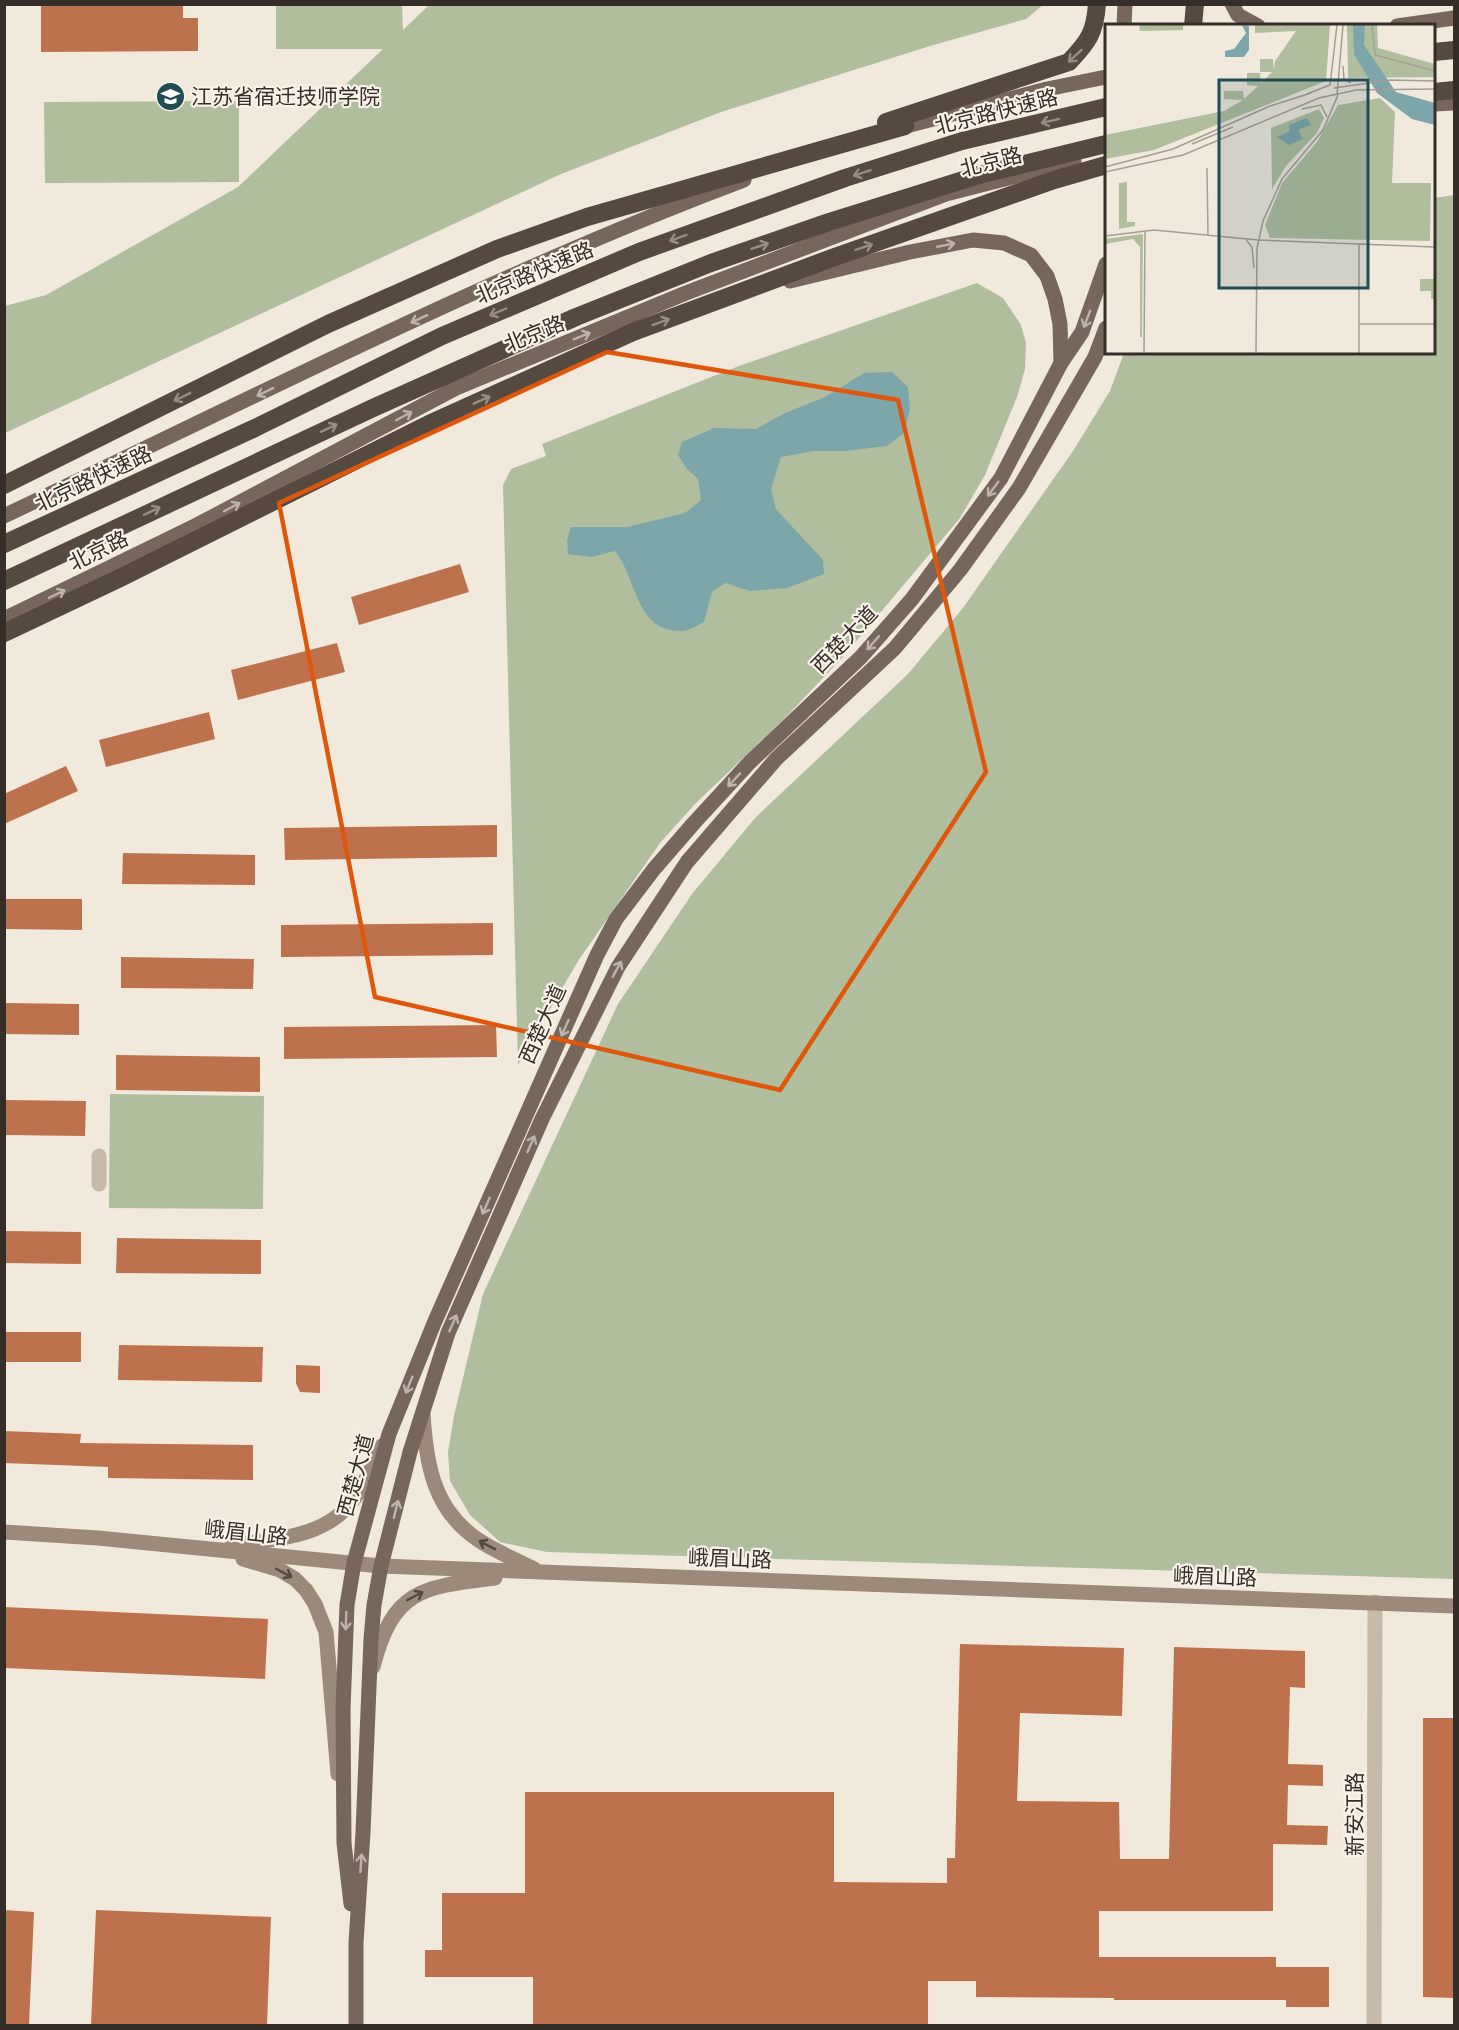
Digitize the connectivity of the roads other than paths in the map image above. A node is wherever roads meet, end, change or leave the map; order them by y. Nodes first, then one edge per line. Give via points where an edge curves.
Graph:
1 (1097, 4) edge
2 (1125, 4) edge
3 (1195, 4) edge
4 (1232, 4) edge
5 (1454, 18) edge
6 (1124, 24) edge
7 (1193, 24) edge
8 (1254, 24) edge
9 (1411, 24) edge
10 (1455, 50) edge
11 (1435, 52) edge
12 (1105, 77) edge
13 (1455, 90) edge
14 (1435, 92) edge
15 (1455, 103) edge
16 (1435, 104) edge
17 (1105, 107) edge
18 (905, 126) junction
19 (1105, 144) edge
20 (1105, 153) edge
21 (1105, 166) edge
22 (631, 205) junction
23 (1105, 269) edge
24 (746, 291) junction
25 (1105, 333) edge
26 (1061, 363) junction
27 (4, 485) edge
28 (4, 516) edge
29 (4, 544) edge
30 (4, 581) edge
31 (4, 619) edge
32 (4, 633) edge
33 (99, 1156) dead end
34 (99, 1184) dead end
35 (423, 1412) junction
36 (389, 1434) junction
37 (4, 1532) edge
38 (208, 1549) junction
39 (354, 1563) junction
40 (381, 1566) junction
41 (539, 1572) junction
42 (1375, 1602) junction
43 (1455, 1606) edge
44 (369, 1681) junction
45 (344, 1843) junction
46 (356, 1942) junction
47 (356, 2025) edge
48 (1374, 2025) edge

1 -> 22 highway via 1096,22 1088,42 1069,62
2 - 6 main road
3 - 7 highway
4 - 8 main road via 1238,15
5 - 9 main road
10 - 11 highway
12 - 18 main road
13 - 14 highway
15 - 16 main road
17 -> 29 highway, 北京路快速路 via 962,141 845,178 639,252 442,336
18 - 22 highway
18 -> 28 main road via 794,161 644,218 385,335
30 -> 19 highway via 384,403 576,317 700,267 980,175
31 -> 20 main road, 北京路 via 197,525 467,383 686,293 946,194
24 -> 21 highway via 1054,180
22 -> 27 highway via 497,249 328,324
23 -> 26 main road, 西楚大道 via 1082,332
24 -> 26 main road via 973,240 1004,243 1031,255 1047,276 1060,324
32 -> 24 highway via 429,424 633,332
35 -> 25 main road, 西楚大道 via 448,1333 476,1269 542,1119 618,967 687,862 776,759 895,648 960,570 1019,488
26 -> 36 main road, 西楚大道 via 1001,478 912,599 861,657 750,762 654,868 616,919 439,1311
33 - 34 street
40 -> 35 main road, 西楚大道
41 -> 35 street via 478,1540 457,1524 434,1483 425,1449
36 - 38 street via 354,1499 338,1516 300,1535
36 - 39 main road, 西楚大道
37 - 38 street, 峨眉山路
38 - 39 street, 峨眉山路
38 -> 45 street via 280,1570 295,1579 315,1604 326,1632
39 - 40 street, 峨眉山路
39 -> 45 main road, 西楚大道 via 347,1605
40 - 41 street, 峨眉山路
40 - 44 main road, 西楚大道
41 - 42 street, 峨眉山路
44 -> 41 street via 381,1638 405,1602 447,1584
42 - 43 street, 峨眉山路
42 - 48 street, 新安江路
46 -> 44 main road, 西楚大道
45 - 46 main road, 西楚大道
46 - 47 main road, 西楚大道

